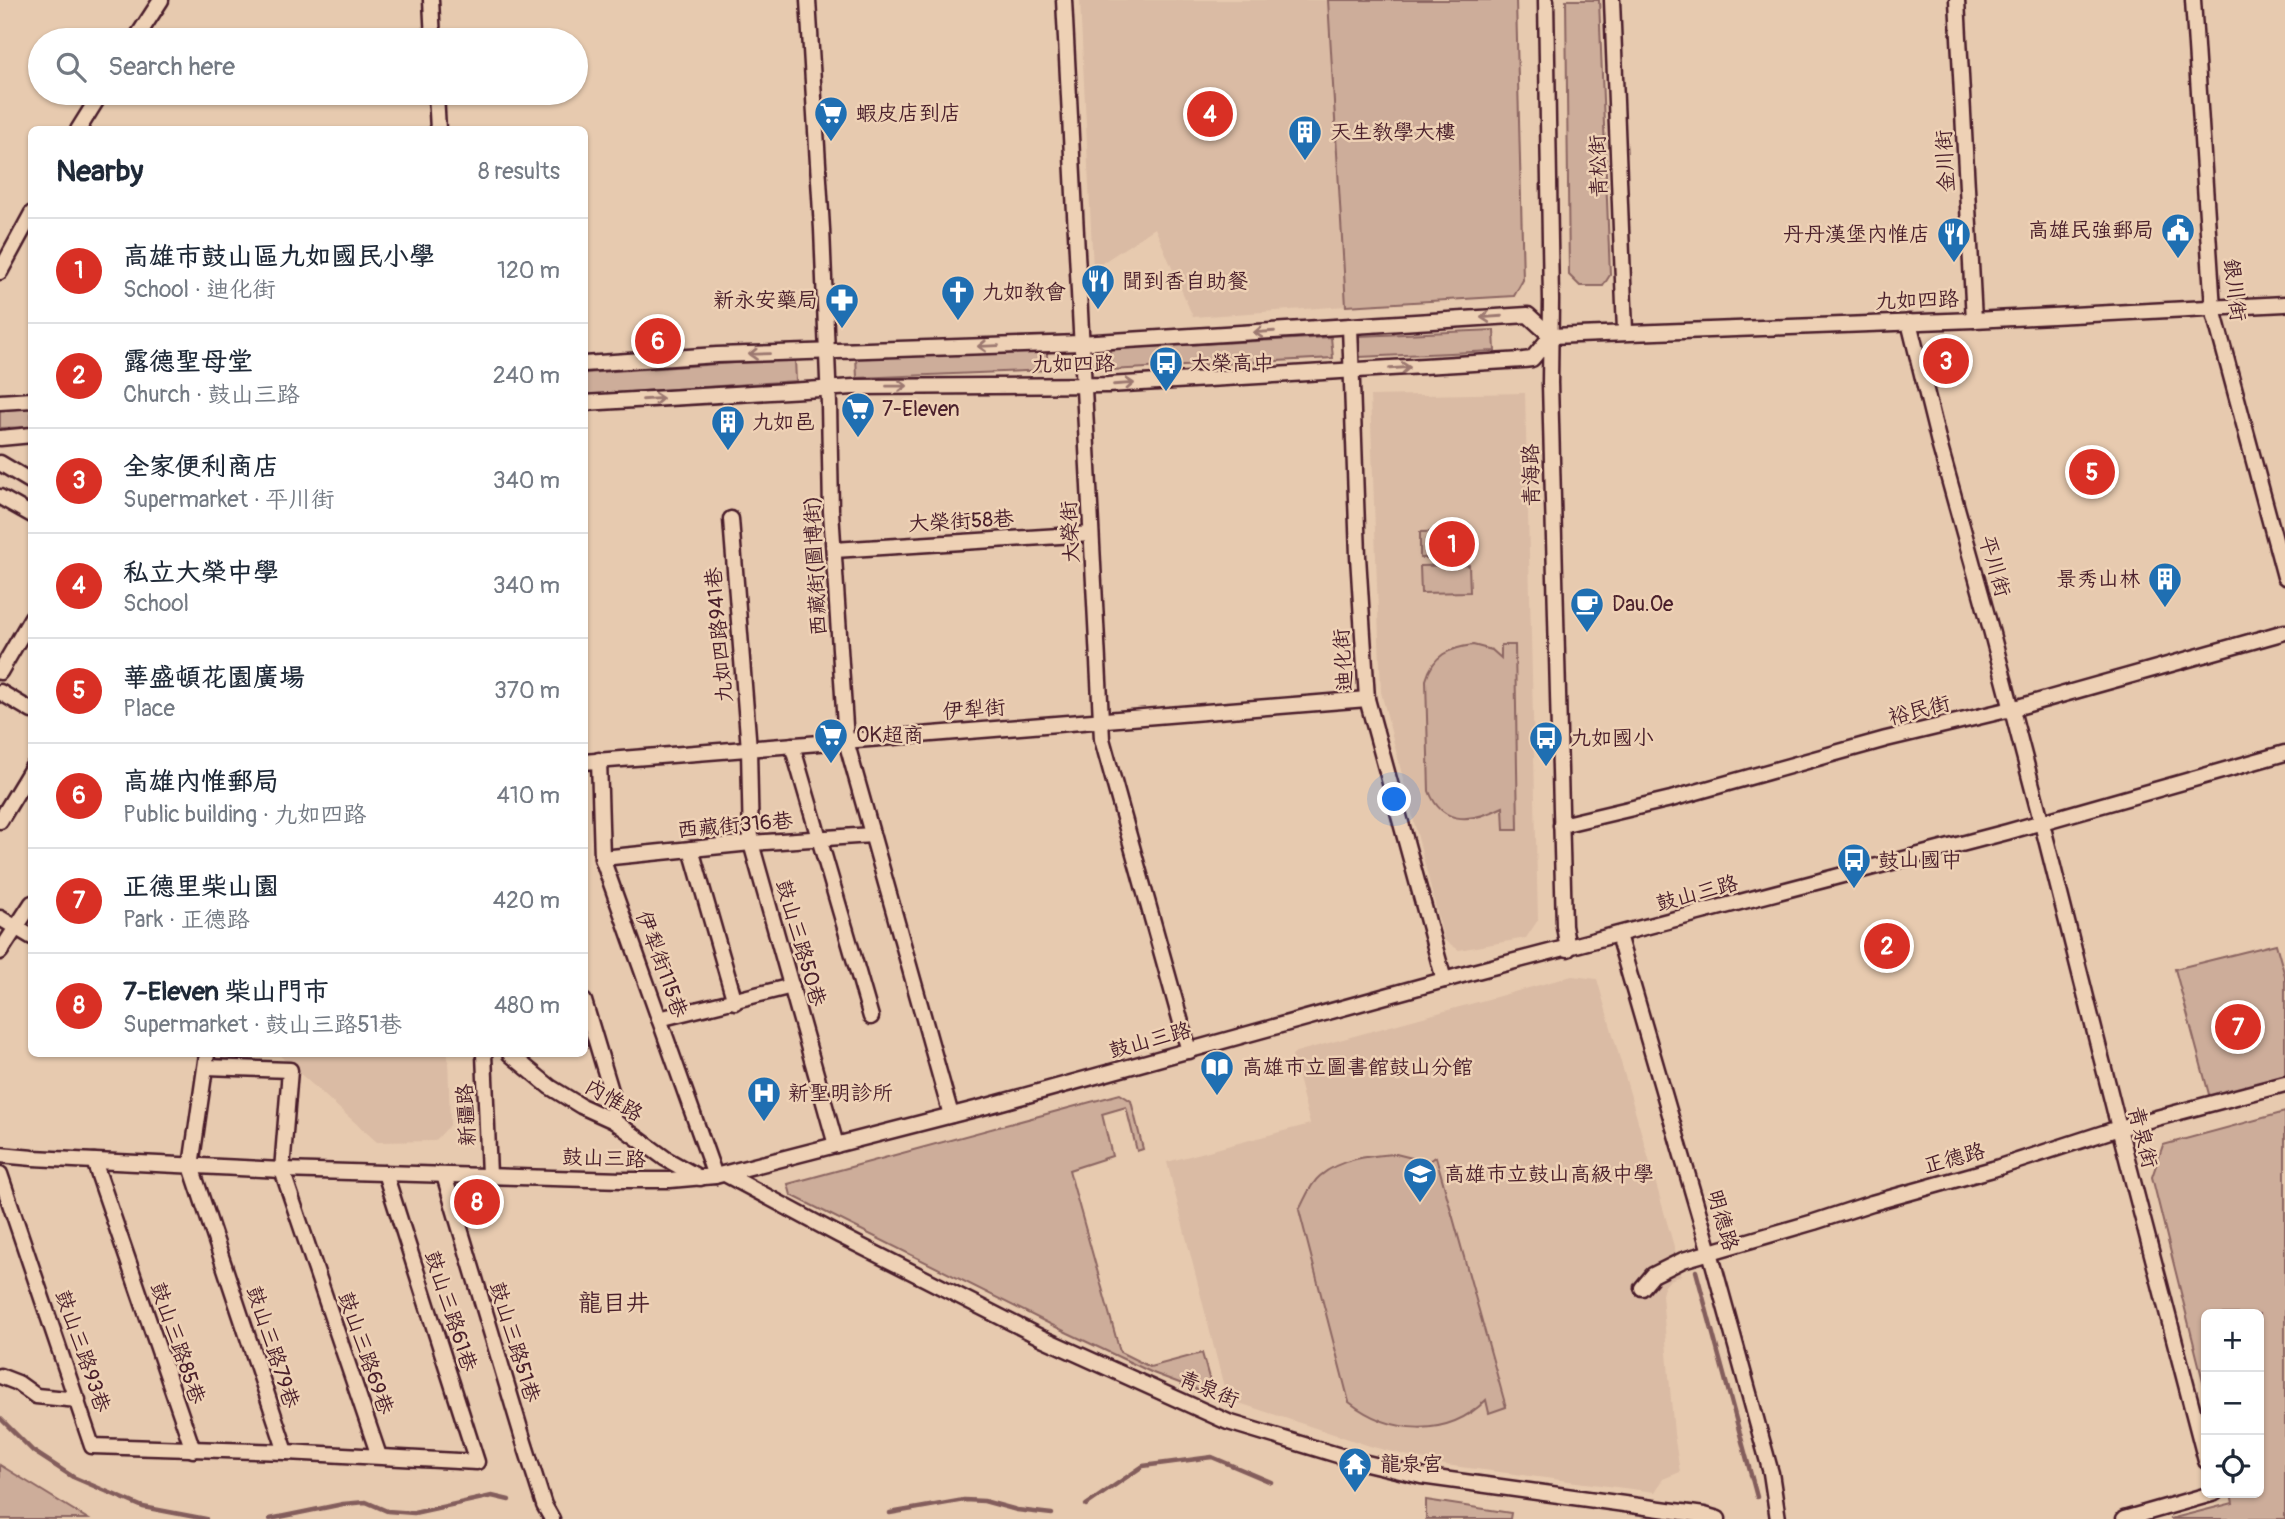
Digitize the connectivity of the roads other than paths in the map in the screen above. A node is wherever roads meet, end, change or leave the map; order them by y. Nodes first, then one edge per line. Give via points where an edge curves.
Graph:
1 (161, 0) edge
2 (431, 0) edge
3 (808, 0) edge
4 (1064, 0) edge
5 (1546, 0) edge
6 (1612, 0) edge
7 (1957, 0) edge
8 (2193, 0) edge
9 (143, 28) edge
10 (432, 28) edge
11 (93, 105) edge
12 (437, 105) edge
13 (80, 126) edge
14 (438, 126) edge
15 (28, 220) edge
16 (0, 272) edge
17 (2285, 304) edge
18 (2213, 309) junction
19 (1974, 320) junction
20 (1909, 322) junction
21 (1350, 326) junction
22 (1625, 331) junction
23 (1551, 336) junction
24 (1080, 343) junction
25 (828, 352) junction
26 (588, 364) edge
27 (1353, 370) junction
28 (1083, 386) junction
29 (828, 388) junction
30 (28, 400) edge
31 (0, 402) edge
32 (588, 403) edge
33 (28, 435) edge
34 (0, 438) edge
35 (0, 463) edge
36 (28, 480) edge
37 (0, 498) edge
38 (28, 513) edge
39 (731, 519) dead end
40 (1091, 534) junction
41 (834, 550) junction
42 (2285, 577) edge
43 (28, 624) edge
44 (2285, 632) edge
45 (0, 672) edge
46 (0, 692) edge
47 (1367, 699) junction
48 (28, 709) edge
49 (2011, 709) junction
50 (1101, 720) junction
51 (846, 741) junction
52 (792, 745) junction
53 (749, 749) junction
54 (2285, 753) edge
55 (592, 761) edge
56 (28, 775) edge
57 (0, 821) edge
58 (2042, 822) junction
59 (1562, 825) junction
60 (872, 835) junction
61 (820, 839) junction
62 (751, 843) junction
63 (691, 849) junction
64 (601, 858) junction
65 (28, 909) edge
66 (0, 918) edge
67 (16, 927) junction
68 (28, 934) edge
69 (1618, 935) junction
70 (1568, 949) junction
71 (0, 952) edge
72 (1444, 980) junction
73 (792, 986) junction
74 (734, 1002) junction
75 (588, 1014) edge
76 (872, 1017) dead end
77 (659, 1020) junction
78 (1189, 1051) junction
79 (484, 1057) edge
80 (514, 1057) edge
81 (207, 1060) edge
82 (2285, 1084) edge
83 (951, 1115) junction
84 (614, 1121) junction
85 (2119, 1129) junction
86 (836, 1145) junction
87 (0, 1155) edge
88 (94, 1161) junction
89 (191, 1166) junction
90 (282, 1170) junction
91 (385, 1173) junction
92 (0, 1174) edge
93 (444, 1175) junction
94 (489, 1175) junction
95 (720, 1175) junction
96 (700, 1178) junction
97 (1710, 1252) junction
98 (1642, 1288) dead end
99 (0, 1376) edge
100 (78, 1401) junction
101 (2201, 1442) edge
102 (193, 1450) junction
103 (286, 1451) junction
104 (379, 1456) junction
105 (2201, 1497) edge
106 (552, 1519) edge
107 (1718, 1519) edge
108 (1778, 1519) edge
109 (2124, 1519) edge

1 - 9 street
2 - 10 street
3 - 25 street, 西藏街(圖博街)
4 - 24 street, 大榮街
5 - 23 street, 青海路
6 - 22 street, 青松街
7 - 19 street, 金川街
8 - 18 street, 銀川街
11 - 13 street
12 - 14 street
15 - 16 street
17 - 18 street, 九如四路
18 - 19 street, 九如四路
18 - 42 street, 銀川街
19 - 20 street, 九如四路
20 - 22 street, 九如四路
20 - 49 street, 平川街
23 -> 21 street, 九如四路 via 1528,315
21 -> 24 street, 九如四路
21 - 27 street, 迪化街
22 - 23 street, 九如四路
27 -> 23 street, 九如四路 via 1532,359
23 - 59 street, 青海路
24 -> 25 street, 九如四路
24 - 28 street, 大榮街
25 -> 26 street, 九如四路
25 - 29 street, 西藏街(圖博街)
28 -> 27 street, 九如四路
27 - 47 street, 迪化街
29 -> 28 street, 九如四路
28 - 40 street, 大榮街
32 -> 29 street, 九如四路
29 - 41 street, 西藏街(圖博街)
30 - 31 street
33 - 34 street
35 - 36 street
37 - 38 street
39 - 53 street, 九如四路941巷
40 - 41 street, 大榮街58巷
40 - 50 street, 大榮街
41 - 51 street, 西藏街(圖博街)
43 - 45 street
44 - 49 street, 裕民街
46 - 48 street
47 - 50 street, 伊犁街
47 - 72 street, 迪化街
49 - 58 street, 平川街
49 - 59 street, 裕民街
50 - 51 street, 伊犁街
50 - 78 street, 大榮街 via 1102,739
51 - 52 street, 伊犁街
51 - 60 street, 西藏街(圖博街)
52 - 53 street, 伊犁街
52 - 61 street
53 - 55 street, 伊犁街
53 - 62 street, 鼓山三路50巷
54 - 58 street, 鼓山三路
55 - 64 street, 伊犁街115巷
56 - 57 street
58 - 69 street, 鼓山三路
58 - 85 street, 青泉街
59 - 70 street, 青海路
60 - 61 street, 西藏街316巷
60 - 83 street, 西藏街(圖博街)
61 - 62 street, 西藏街316巷
61 - 76 street
62 - 63 street, 西藏街316巷
62 - 73 street, 鼓山三路50巷
63 - 64 street, 西藏街316巷
63 - 74 street
64 - 77 street, 伊犁街115巷
65 - 67 street
66 - 67 street
67 - 68 street
67 - 71 street
69 - 70 street, 鼓山三路
69 - 97 street, 明德路
70 - 72 street, 鼓山三路
72 - 78 street, 鼓山三路
73 - 74 street
73 - 86 street, 鼓山三路50巷
74 - 77 street
75 - 84 street via 612,1094
77 - 95 street, 伊犁街115巷
78 - 83 street, 鼓山三路
79 - 94 street, 新疆路
80 - 84 street, 內惟路 via 550,1087
81 - 89 street
81 - 90 street via 290,1070
82 - 85 street, 正德路
83 - 86 street, 鼓山三路
84 - 96 street, 內惟路
85 - 97 street, 正德路
85 - 101 street, 青泉街
86 - 95 street, 鼓山三路
87 - 88 street, 鼓山三路
88 - 89 street, 鼓山三路
88 - 102 street, 鼓山三路85巷
89 - 90 street, 鼓山三路
89 - 103 street, 鼓山三路79巷
90 - 91 street, 鼓山三路
90 - 104 street, 鼓山三路69巷
91 - 93 street, 鼓山三路
91 - 104 street, 鼓山三路61巷 via 477,1462
92 - 100 street, 鼓山三路93巷
93 - 94 street, 鼓山三路
93 - 106 street, 鼓山三路51巷
94 - 96 street, 鼓山三路
95 - 96 street, 鼓山三路
95 - 107 street, 青泉街 via 1042,1338 1228,1422 1421,1476
97 - 98 street, 正德路 via 1653,1275
97 - 108 street, 明德路 via 1771,1473
99 - 100 street via 36,1396
100 - 102 street, 鼓山三路93巷 via 92,1446
102 - 103 street
103 - 104 street
105 - 109 street

